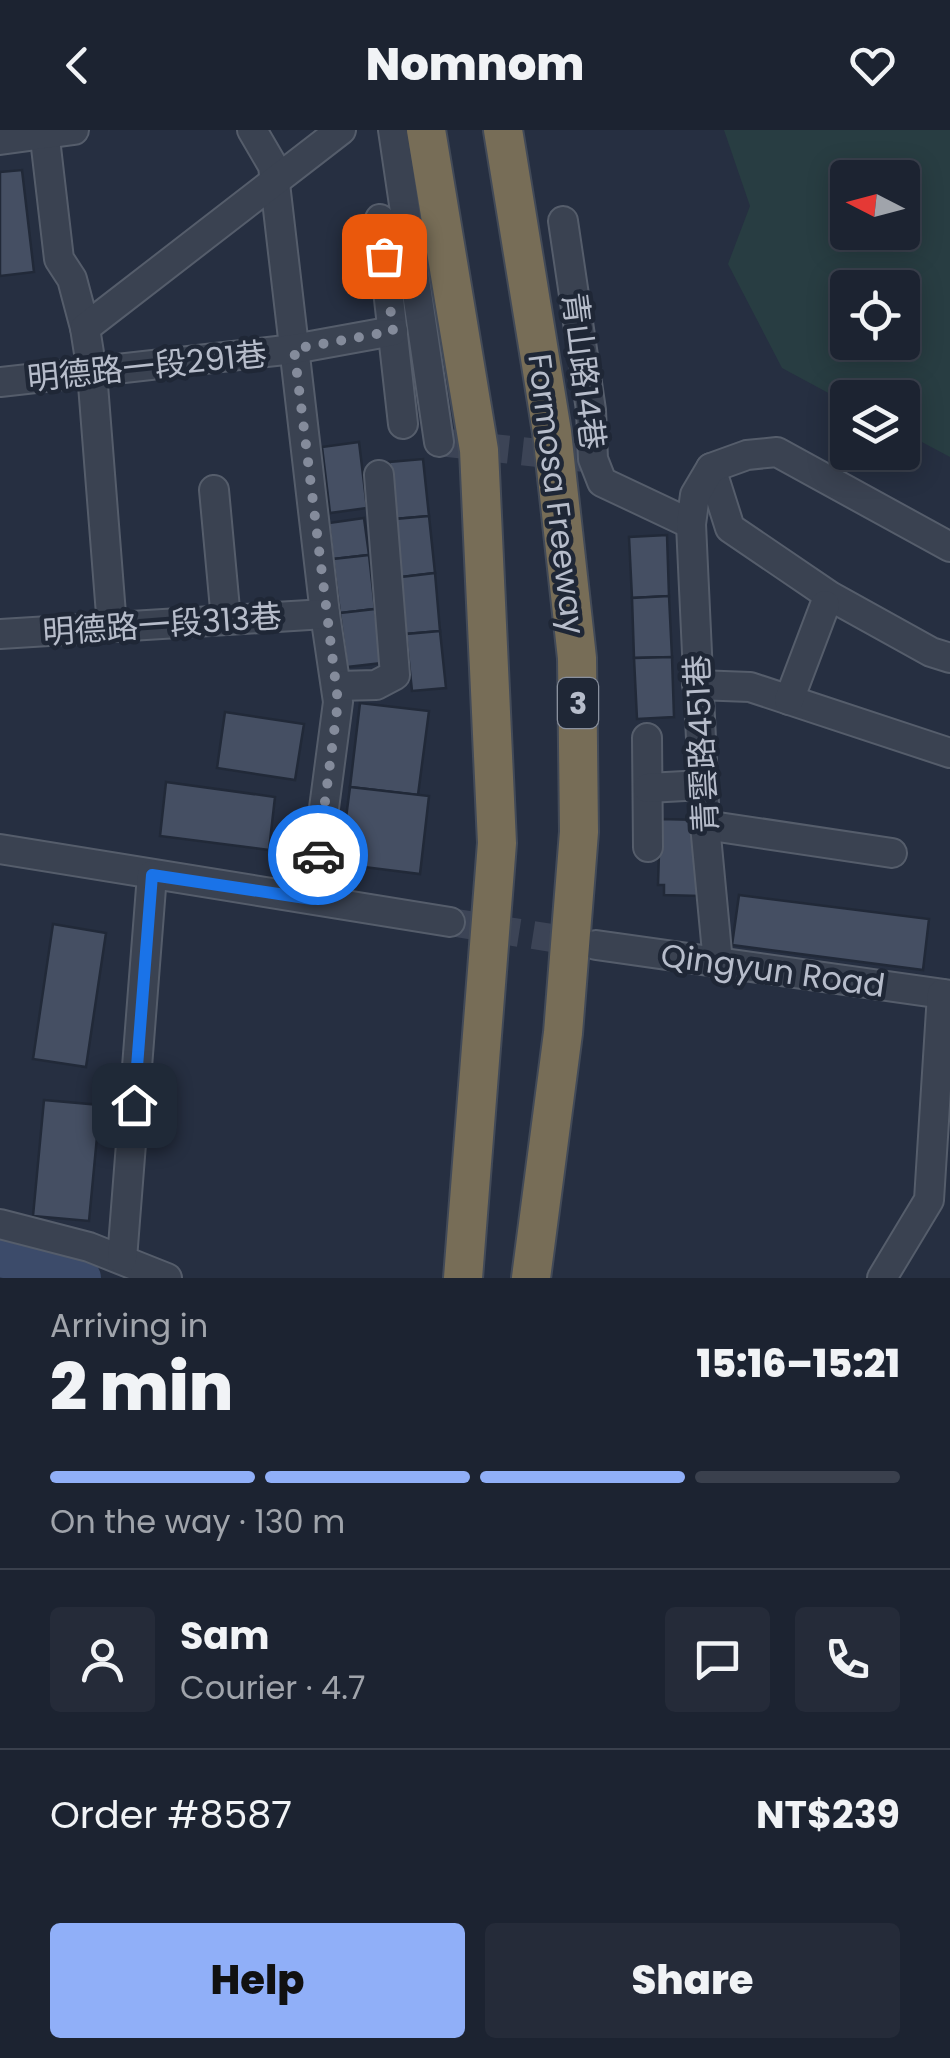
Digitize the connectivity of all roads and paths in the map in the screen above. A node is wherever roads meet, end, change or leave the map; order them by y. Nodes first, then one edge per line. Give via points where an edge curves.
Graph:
1 (74, 130) edge
2 (252, 130) edge
3 (341, 130) edge
4 (392, 130) edge
5 (426, 130) edge
6 (504, 130) edge
7 (44, 132) edge
8 (0, 140) edge
9 (274, 174) junction
10 (380, 218) dead end
11 (563, 221) dead end
12 (85, 328) junction
13 (393, 331) junction
14 (294, 349) junction
15 (92, 372) junction
16 (0, 382) edge
17 (403, 424) dead end
18 (439, 442) dead end
19 (710, 468) junction
20 (379, 474) dead end
21 (214, 490) dead end
22 (692, 524) junction
23 (950, 547) edge
24 (825, 605) dead end
25 (325, 614) junction
26 (226, 620) junction
27 (112, 627) junction
28 (0, 634) edge
29 (950, 658) edge
30 (697, 685) junction
31 (337, 686) junction
32 (789, 700) junction
33 (647, 738) dead end
34 (944, 751) edge
35 (703, 786) junction
36 (648, 788) junction
37 (705, 825) junction
38 (648, 847) dead end
39 (0, 850) edge
40 (892, 853) dead end
41 (152, 875) junction
42 (312, 899) junction
43 (450, 922) tunnel mouth
44 (596, 945) tunnel mouth
45 (718, 963) junction
46 (946, 994) edge
47 (942, 1132) edge
48 (0, 1224) edge
49 (122, 1259) junction
50 (167, 1278) edge
51 (463, 1278) edge
52 (531, 1278) edge
53 (882, 1278) edge

1 - 7 street
2 - 9 street
3 - 9 street
4 - 18 street
5 - 51 highway via 479,450 496,823
6 - 52 highway, Formosa Freeway / 3 via 552,432 578,658 580,832 563,1034
7 - 8 street
7 - 12 street via 59,259 72,278
9 - 12 street
9 - 14 street
10 - 13 street
11 - 22 street, 青山路14巷 via 602,482
12 - 15 street
13 - 14 street, 明德路一段291巷
13 - 17 street
14 - 15 street, 明德路一段291巷
14 - 25 street
15 - 16 street, 明德路一段291巷
15 - 27 street
19 - 22 street, 青雲路451巷 via 696,495
19 - 23 street via 777,452
19 - 29 street via 730,528 830,596
20 - 31 street via 394,675 376,684
21 - 26 street
22 - 30 street, 青雲路451巷
24 - 32 street
25 - 26 street, 明德路一段313巷
25 - 31 street
26 - 27 street, 明德路一段313巷
27 - 28 street, 明德路一段313巷
30 - 32 street via 750,687
30 - 35 street, 青雲路451巷
31 - 42 street
32 - 34 street
33 - 36 street
35 - 36 street
35 - 37 street, 青雲路451巷
36 - 38 street
37 - 40 street
37 - 45 street, 青雲路451巷
39 - 41 street
41 - 42 street
41 - 49 street
42 - 43 street
44 - 45 street, Qingyun Road
45 - 46 street, Qingyun Road
46 - 47 street
47 - 53 street via 929,1200
48 - 49 street
49 - 50 street

